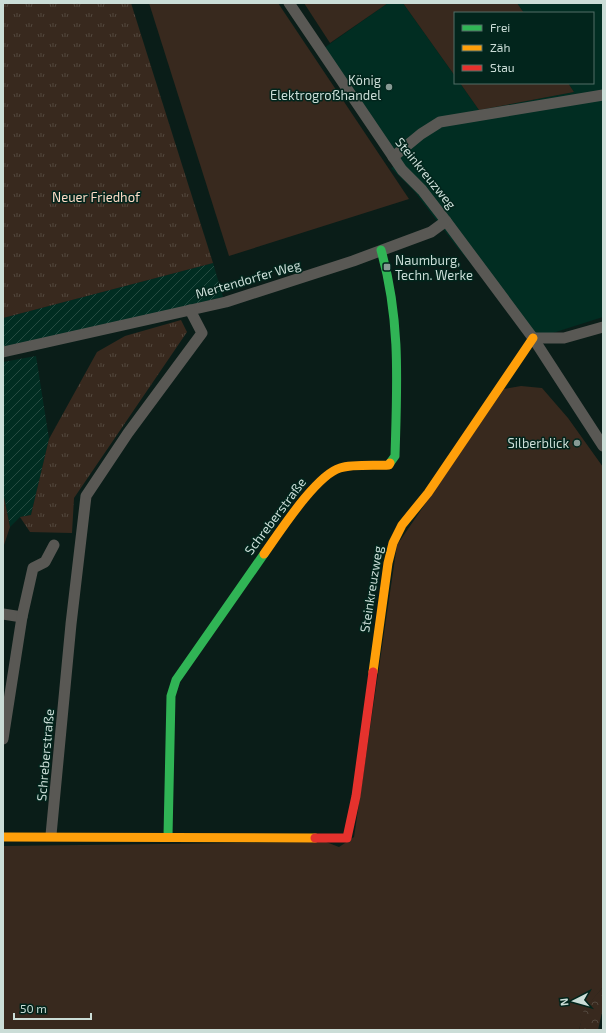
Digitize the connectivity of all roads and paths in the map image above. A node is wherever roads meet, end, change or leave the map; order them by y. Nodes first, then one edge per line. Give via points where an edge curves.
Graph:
1 (289, 3) edge
2 (603, 95) edge
3 (393, 157) junction
4 (446, 221) junction
5 (381, 250) junction
6 (190, 310) junction
7 (603, 327) edge
8 (533, 338) junction
9 (3, 352) edge
10 (603, 446) edge
11 (54, 545) dead end
12 (3, 614) edge
13 (22, 617) junction
14 (3, 739) edge
15 (51, 835) junction
16 (168, 836) junction
17 (3, 837) edge

1 - 3 street, Steinkreuzweg
2 - 3 street via 440,122
3 - 4 street, Steinkreuzweg
4 - 5 street, Mertendorfer Weg via 431,232
4 - 8 street, Steinkreuzweg
5 - 6 street, Mertendorfer Weg via 226,302
5 - 16 street, Schreberstraße via 395,306 398,332 395,456 389,465 340,468 319,482 284,525 176,680 171,696
6 - 9 street, Mertendorfer Weg
6 - 15 street, Schreberstraße via 202,333 128,433 86,496
7 - 8 street via 564,338
8 - 10 street, Steinkreuzweg
8 - 16 street, Steinkreuzweg via 428,493 402,525 393,543 356,796 347,838
11 - 13 street via 45,562 33,568
12 - 13 street
13 - 14 street
15 - 16 street
15 - 17 street

